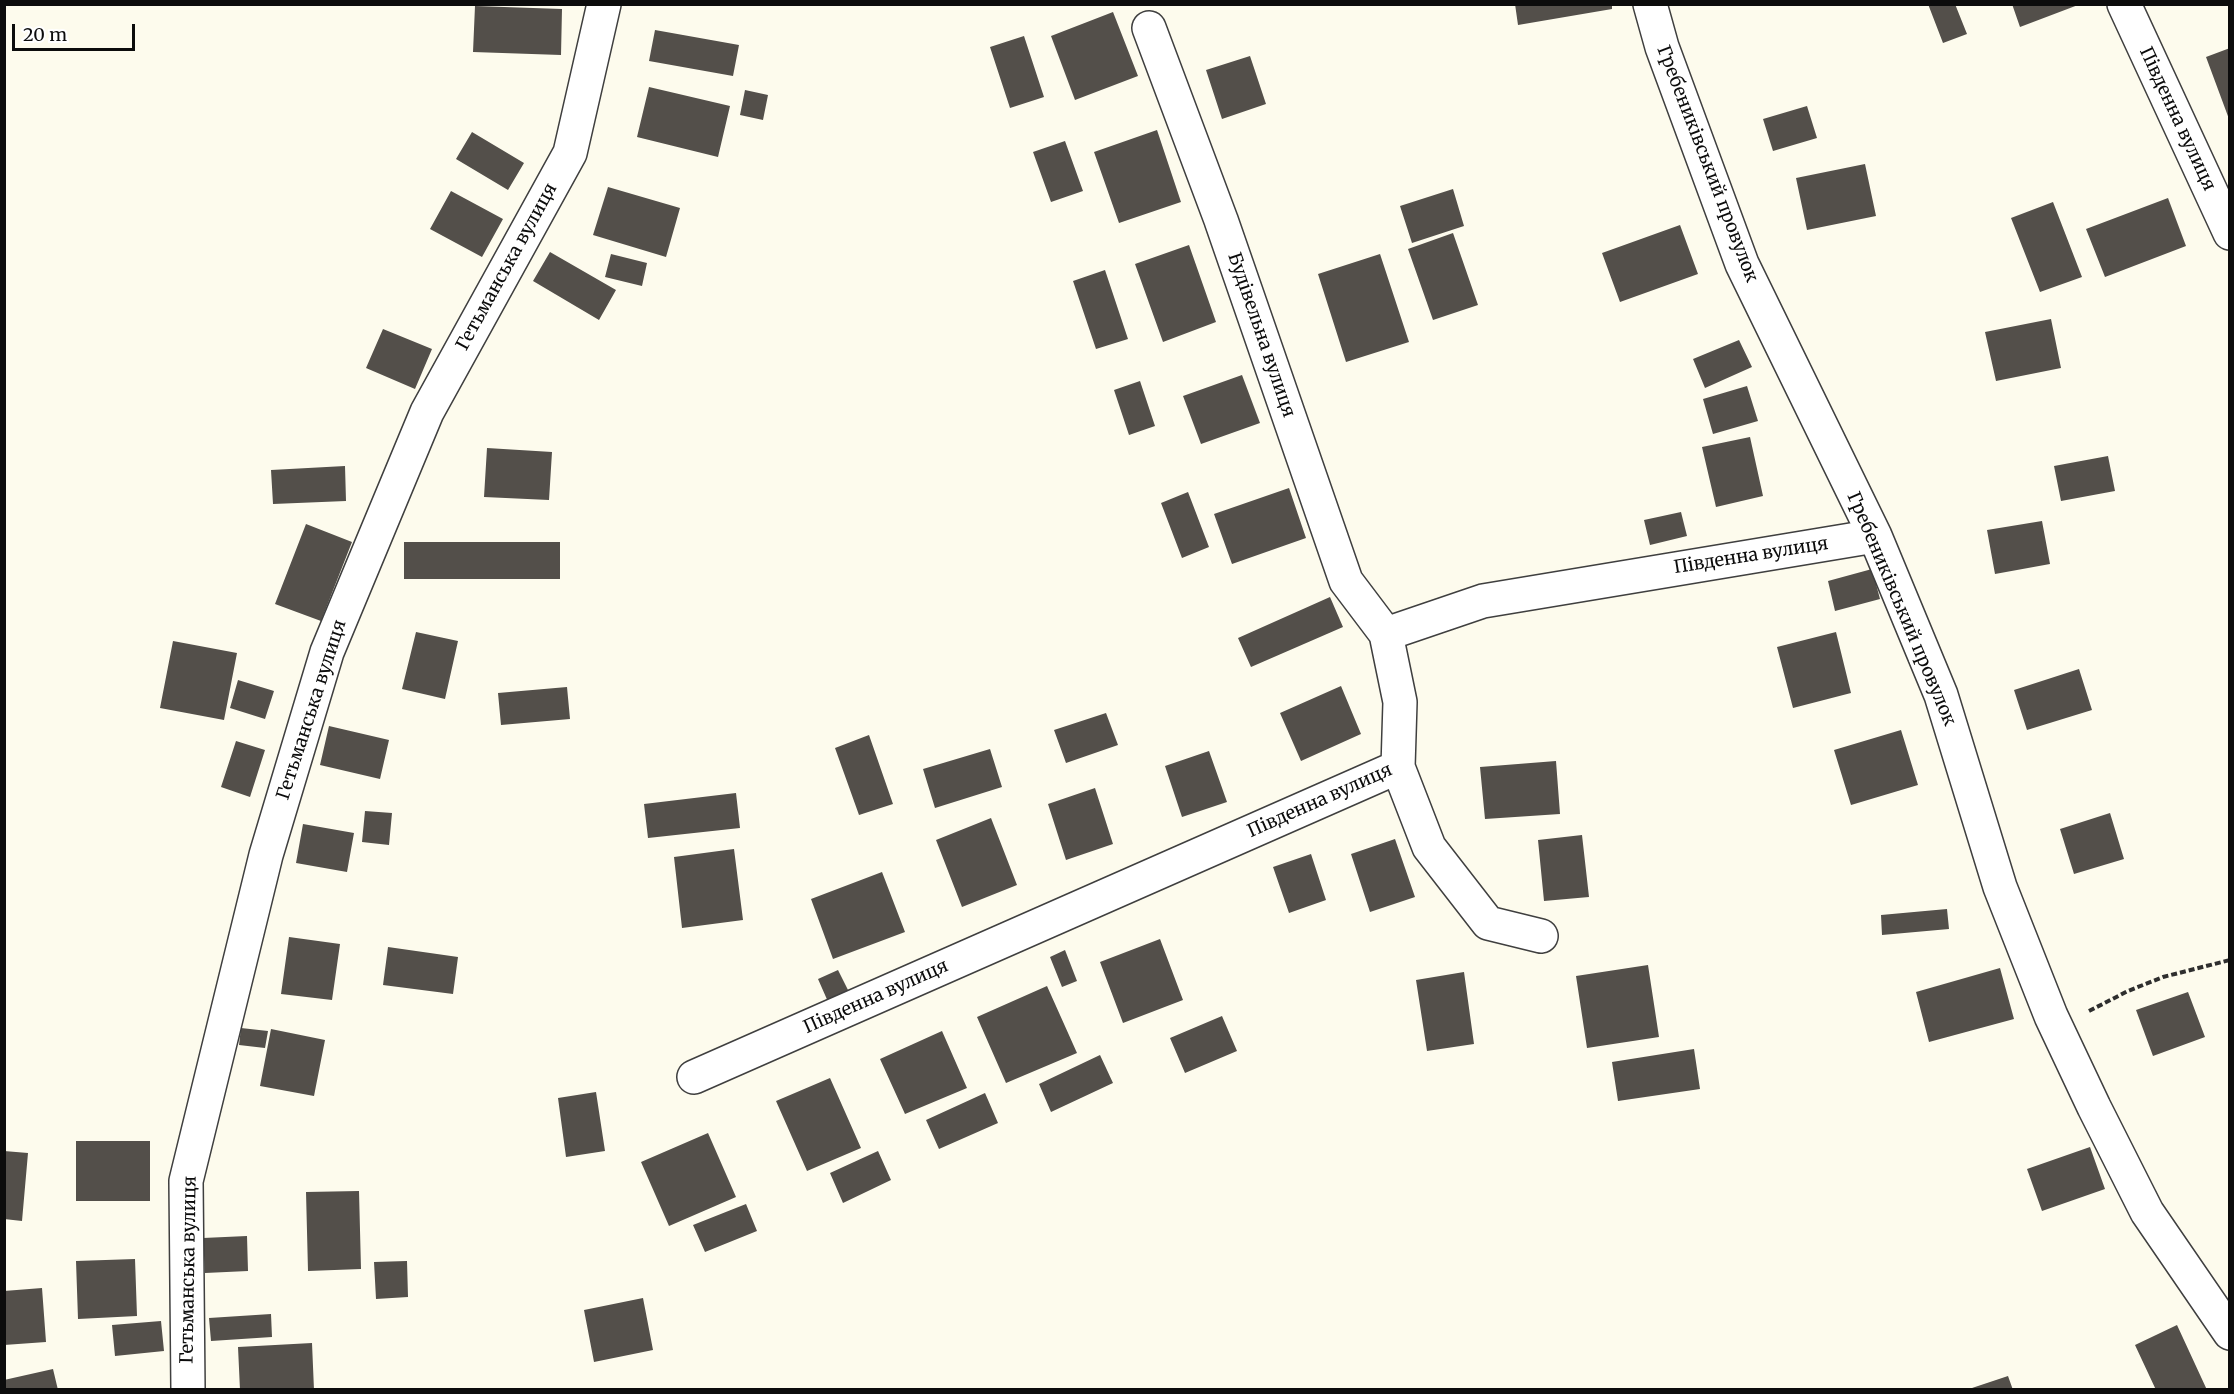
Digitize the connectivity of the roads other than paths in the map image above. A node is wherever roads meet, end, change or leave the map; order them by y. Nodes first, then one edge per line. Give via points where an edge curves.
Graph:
1 (604, 4) edge
2 (1650, 4) edge
3 (2124, 4) edge
4 (1149, 28) dead end
5 (2229, 233) edge
6 (1875, 536) junction
7 (1386, 634) junction
8 (1398, 767) junction
9 (1542, 936) dead end
10 (694, 1077) dead end
11 (2229, 1333) edge
12 (188, 1389) edge

1 - 12 street, Гетьманська вулиця via 570,153 427,412 327,651 266,855 186,1181
2 - 6 street, Гребениківський провулок via 1666,58 1743,264
3 - 5 street, Південна вулиця
4 - 7 street, Будівельна вулиця via 1225,231 1347,581
6 - 7 street, Південна вулиця via 1483,601
6 - 11 street, Гребениківський провулок via 1941,695 2000,887 2051,1016 2147,1212
7 - 8 street, Південна вулиця via 1400,702
8 - 9 street via 1430,847 1488,923
8 - 10 street, Південна вулиця

